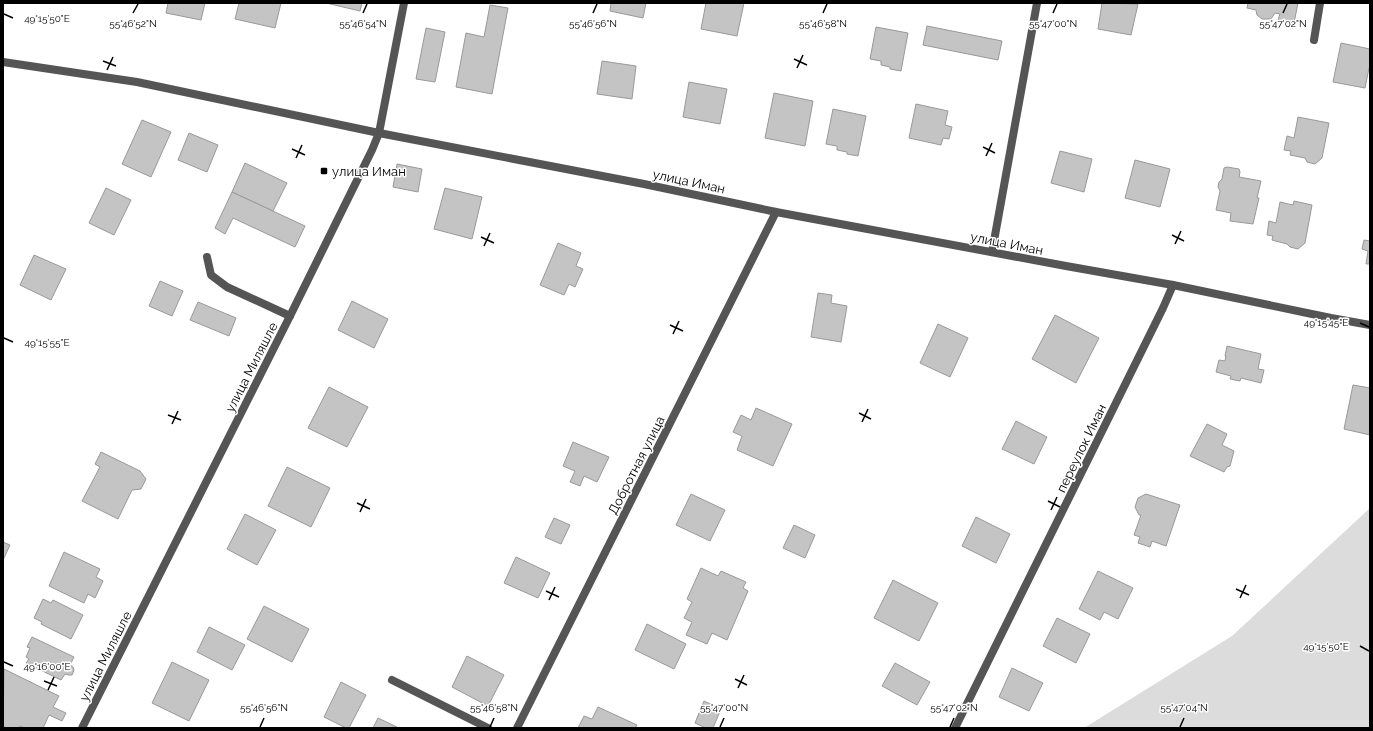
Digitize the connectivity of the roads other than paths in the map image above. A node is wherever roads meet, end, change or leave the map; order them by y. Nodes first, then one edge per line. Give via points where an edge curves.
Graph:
1 (404, 3) edge
2 (1037, 3) edge
3 (1320, 3) edge
4 (1314, 40) dead end
5 (3, 62) edge
6 (379, 133) junction
7 (776, 212) junction
8 (992, 252) junction
9 (207, 257) dead end
10 (1173, 285) junction
11 (290, 316) junction
12 (1370, 325) edge
13 (392, 680) dead end
14 (82, 728) edge
15 (488, 728) edge
16 (517, 728) edge
17 (955, 728) edge

1 - 6 street, улица Миляшле
2 - 8 street
3 - 4 street
5 - 6 street, улица Иман via 137,82
6 - 7 street, улица Иман
6 - 11 street, улица Миляшле
7 - 8 street, улица Иман
7 - 16 street, Добротная улица
8 - 10 street, улица Иман
9 - 11 street via 211,275 227,287
10 - 12 street, улица Иман
10 - 17 street, переулок Иман
11 - 14 street, улица Миляшле
13 - 15 street

